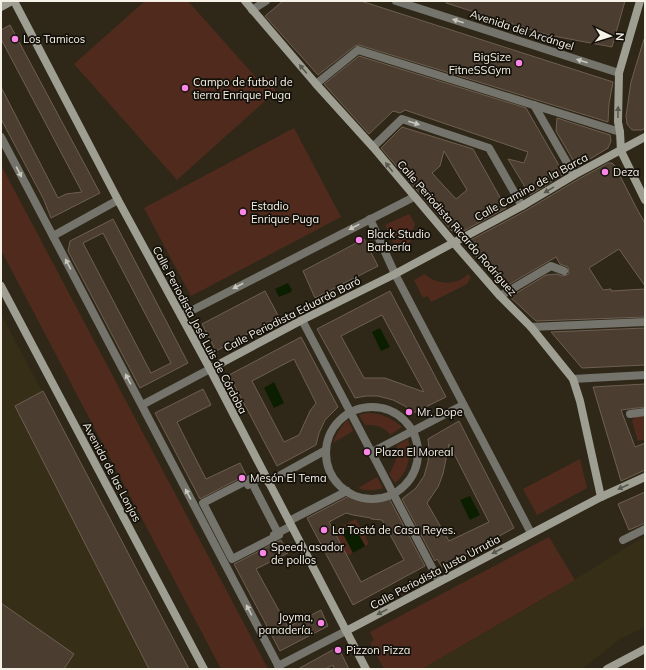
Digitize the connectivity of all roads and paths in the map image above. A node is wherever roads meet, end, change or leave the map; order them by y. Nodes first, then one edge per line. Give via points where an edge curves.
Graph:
1 (13, 1) edge
2 (245, 1) edge
3 (266, 1) edge
4 (396, 1) edge
5 (640, 1) edge
6 (1, 7) edge
7 (252, 10) junction
8 (619, 73) junction
9 (316, 84) junction
10 (534, 106) junction
11 (620, 132) junction
12 (1, 137) edge
13 (645, 137) edge
14 (373, 147) junction
15 (621, 151) junction
16 (574, 175) junction
17 (414, 197) junction
18 (118, 200) junction
19 (645, 200) edge
20 (522, 206) junction
21 (370, 219) junction
22 (53, 236) junction
23 (453, 242) junction
24 (564, 271) dead end
25 (395, 274) junction
26 (1, 286) edge
27 (500, 296) junction
28 (181, 316) junction
29 (302, 320) junction
30 (645, 322) edge
31 (531, 327) junction
32 (210, 369) junction
33 (645, 375) edge
34 (573, 379) junction
35 (142, 405) junction
36 (463, 405) junction
37 (351, 412) junction
38 (645, 412) edge
39 (630, 414) dead end
40 (412, 430) junction
41 (326, 450) junction
42 (372, 452) junction
43 (645, 477) edge
44 (267, 479) junction
45 (252, 483) junction
46 (346, 491) junction
47 (393, 494) junction
48 (601, 497) junction
49 (205, 507) junction
50 (197, 511) junction
51 (290, 524) junction
52 (645, 529) edge
53 (278, 533) junction
54 (531, 533) junction
55 (623, 540) dead end
56 (231, 558) junction
57 (224, 562) junction
58 (439, 582) junction
59 (346, 630) junction
60 (645, 649) edge
61 (279, 668) edge
62 (204, 669) edge
63 (366, 669) edge
64 (607, 669) edge

1 - 6 street
1 - 18 street, Calle Periodista José Luis de Córdoba
2 - 7 street, Calle Periodista Ricardo Rodríguez
3 - 7 street
8 -> 4 street, Avenida del Arcángel
5 - 8 street
9 -> 7 street, Calle Periodista Ricardo Rodríguez
11 -> 8 street
9 - 10 street via 358,50
9 - 14 street, Calle Periodista Ricardo Rodríguez
10 - 11 street
10 - 16 street
11 - 15 street
12 -> 22 street
13 - 15 street, Calle Camino de la Barca
17 -> 14 street, Calle Periodista Ricardo Rodríguez
14 -> 20 street via 402,119 489,148
15 - 16 street, Calle Camino de la Barca
15 - 19 street
16 -> 20 street, Calle Camino de la Barca
17 - 21 street
17 - 23 street, Calle Periodista Ricardo Rodríguez
18 - 22 street
18 - 28 street, Calle Periodista José Luis de Córdoba
20 - 23 street, Calle Camino de la Barca
21 - 25 street
21 -> 28 street
35 -> 22 street
23 - 25 street, Calle Periodista Eduardo Baró
23 - 27 street, Calle Periodista Ricardo Rodríguez
24 - 27 street via 551,266
25 - 29 street, Calle Periodista Eduardo Baró
25 - 36 street
26 - 62 street, Avenida de las Lonjas
27 - 31 street, Calle Periodista Ricardo Rodríguez
28 - 32 street, Calle Periodista José Luis de Córdoba
29 - 32 street, Calle Periodista Eduardo Baró
29 - 37 street
30 - 31 street
31 - 34 street, Calle Periodista Ricardo Rodríguez
32 - 35 street, Calle Periodista Eduardo Baró
32 - 44 street, Calle Periodista José Luis de Córdoba
33 - 34 street
34 - 48 street, Calle Periodista Ricardo Rodríguez
50 -> 35 street
36 - 40 street
36 - 54 street
37 - 40 street via 364,407 392,411
37 - 41 street via 339,420 331,432
37 - 42 street
38 - 39 street
40 - 42 street
40 - 47 street via 417,444 418,459 405,485
41 - 44 street
41 - 46 street via 331,474
42 - 47 street
43 -> 48 street, Calle Periodista Justo Urrutia
44 - 45 street
44 - 51 street, Calle Periodista José Luis de Córdoba
45 - 49 street
45 - 53 street
46 - 47 street via 365,499 379,499
46 - 51 street
47 - 58 street
48 - 54 street, Calle Periodista Justo Urrutia
49 - 50 street
49 - 56 street
50 - 57 street
51 - 53 street
51 - 59 street, Calle Periodista José Luis de Córdoba
52 - 55 street
53 - 56 street
54 -> 58 street, Calle Periodista Justo Urrutia
56 - 57 street
61 -> 57 street
58 -> 59 street, Calle Periodista Justo Urrutia
59 - 61 street, Calle Periodista Justo Urrutia
59 - 63 street, Calle Periodista José Luis de Córdoba
60 - 64 street

